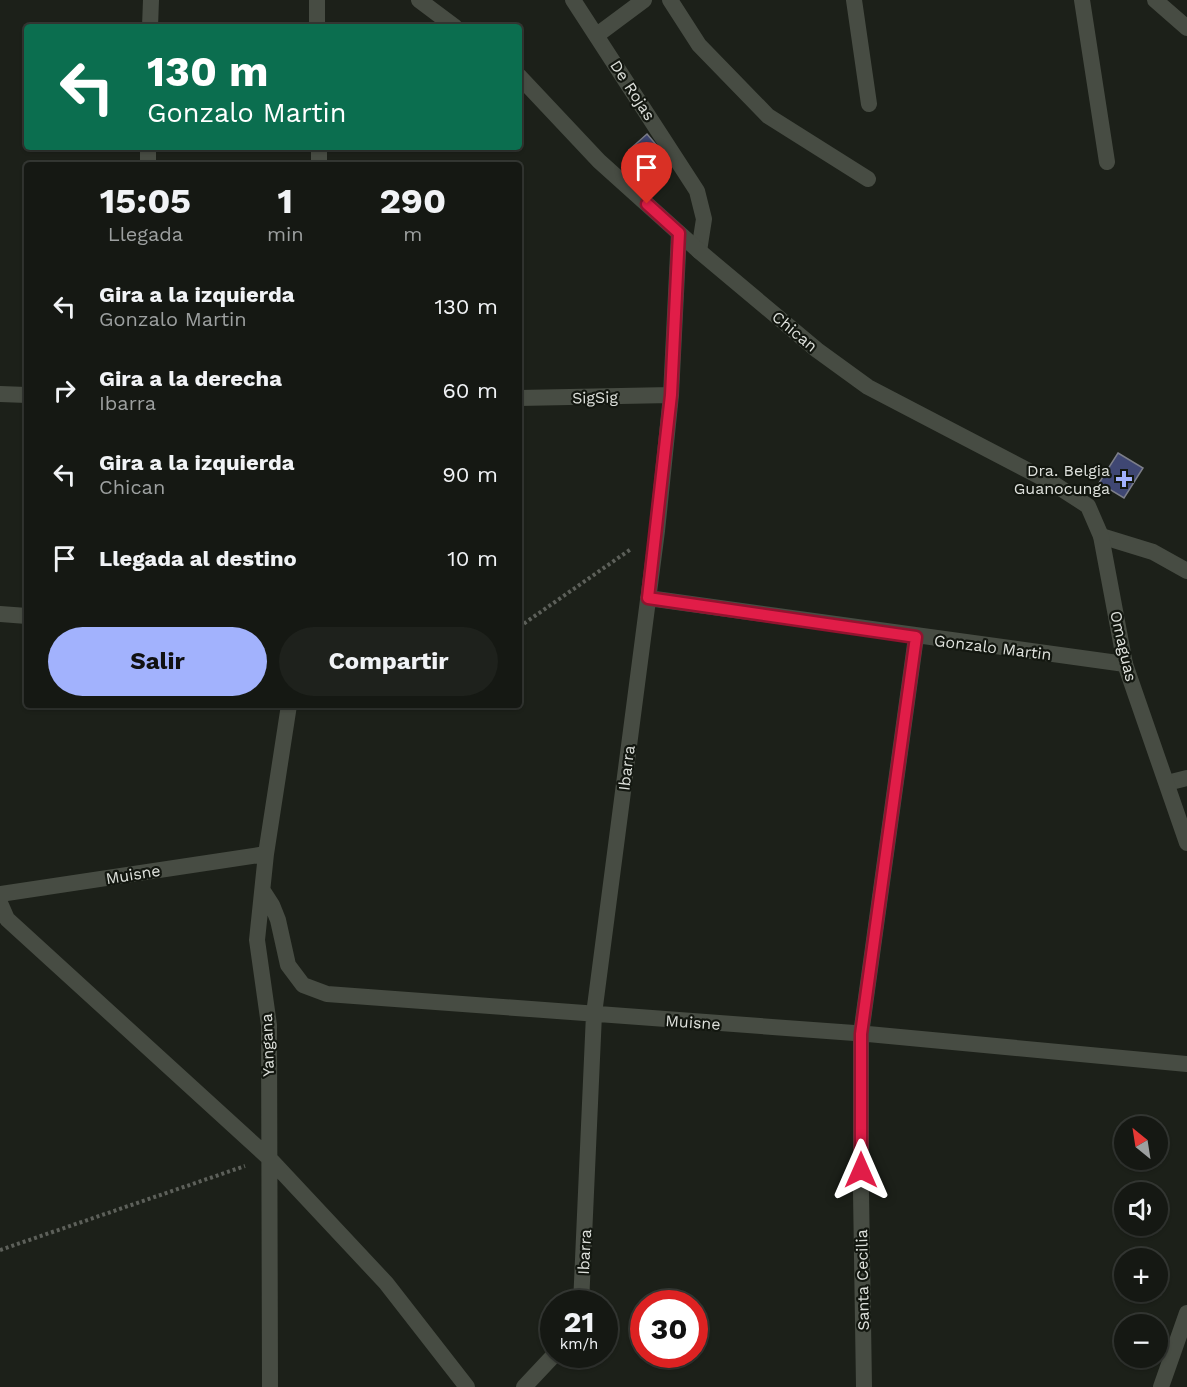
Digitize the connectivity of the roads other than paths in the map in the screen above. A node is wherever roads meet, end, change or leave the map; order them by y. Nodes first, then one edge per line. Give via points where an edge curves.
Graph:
1 (151, 0) edge
2 (317, 0) edge
3 (420, 0) edge
4 (573, 0) edge
5 (644, 0) edge
6 (670, 0) edge
7 (854, 0) edge
8 (1082, 0) edge
9 (1155, 0) edge
10 (150, 24) edge
11 (317, 24) edge
12 (451, 24) edge
13 (1187, 28) edge
14 (597, 35) junction
15 (522, 79) edge
16 (869, 104) dead end
17 (1107, 162) dead end
18 (868, 179) dead end
19 (679, 233) junction
20 (699, 251) junction
21 (0, 394) edge
22 (24, 395) edge
23 (671, 395) junction
24 (522, 398) edge
25 (1101, 536) junction
26 (1187, 571) edge
27 (648, 598) junction
28 (0, 615) edge
29 (24, 616) edge
30 (916, 637) junction
31 (1125, 664) junction
32 (289, 708) edge
33 (1187, 778) edge
34 (1167, 783) junction
35 (1187, 843) edge
36 (266, 854) junction
37 (263, 891) junction
38 (0, 894) edge
39 (0, 903) edge
40 (594, 1014) junction
41 (861, 1034) junction
42 (1187, 1064) edge
43 (269, 1158) junction
44 (582, 1290) edge
45 (1187, 1313) edge
46 (542, 1368) edge
47 (270, 1387) edge
48 (467, 1387) edge
49 (524, 1387) edge
50 (864, 1387) edge
51 (1161, 1387) edge

1 - 10 street
2 - 11 street
3 - 12 street
4 - 14 street, De Rojas
5 - 14 street
6 - 18 street via 699,45 768,116
7 - 16 street
8 - 17 street
9 - 13 street
14 - 20 street, De Rojas via 697,191 704,219
15 - 19 street, Chican via 599,161
19 - 20 street, Chican
19 - 23 street, Ibarra
20 - 25 street, Chican via 817,350 868,387 1054,484 1088,506
21 - 22 street
23 - 24 street, SigSig
23 - 27 street, Ibarra
25 - 26 street via 1153,552
25 - 31 street, Omaguas
27 - 30 street, Gonzalo Martin
27 - 40 street, Ibarra
28 - 29 street
30 - 31 street, Gonzalo Martin
30 - 41 street, Santa Cecilia
31 - 34 street, Omaguas
32 - 36 street, Yangana
33 - 34 street
34 - 35 street, Omaguas
36 - 37 street, Yangana
36 - 38 street, Muisne
37 - 40 street, Muisne via 275,912 288,965 303,985 327,994
37 - 43 street, Yangana via 257,940 269,1025
39 - 43 street via 7,919
40 - 41 street, Muisne
40 - 44 street, Ibarra
41 - 42 street, Muisne
41 - 50 street, Santa Cecilia
43 - 47 street, Yangana
43 - 48 street via 386,1283
45 - 51 street
46 - 49 street

